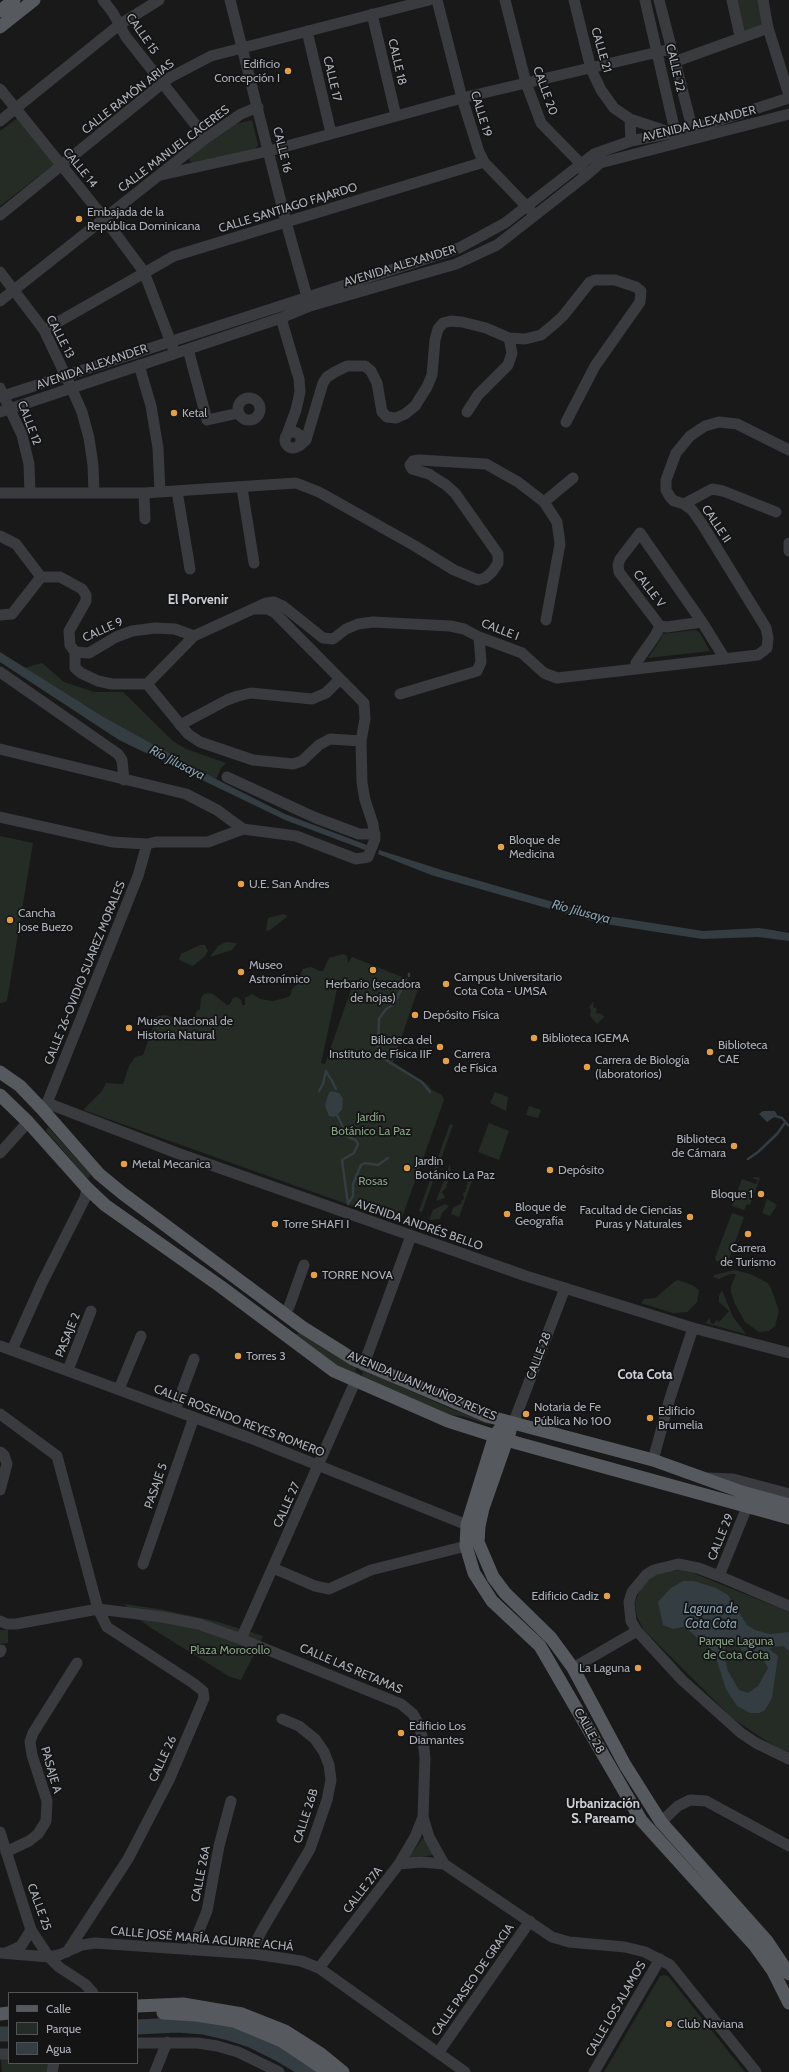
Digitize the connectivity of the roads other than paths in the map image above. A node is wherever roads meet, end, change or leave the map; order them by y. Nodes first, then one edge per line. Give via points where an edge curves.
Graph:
1 (14, 0) edge
2 (34, 0) edge
3 (103, 0) edge
4 (159, 0) edge
5 (230, 0) edge
6 (429, 0) edge
7 (437, 0) edge
8 (505, 0) edge
9 (574, 0) edge
10 (645, 0) edge
11 (659, 0) edge
12 (732, 0) edge
13 (763, 0) edge
14 (0, 11) edge
15 (372, 14) junction
16 (119, 26) junction
17 (0, 27) edge
18 (768, 28) junction
19 (307, 31) junction
20 (740, 36) junction
21 (242, 47) junction
22 (671, 49) junction
23 (658, 52) junction
24 (674, 62) junction
25 (591, 69) junction
26 (526, 83) junction
27 (162, 84) junction
28 (0, 90) edge
29 (789, 95) edge
30 (462, 98) junction
31 (789, 98) edge
32 (258, 107) junction
33 (15, 108) junction
34 (789, 114) edge
35 (396, 116) junction
36 (630, 118) junction
37 (0, 120) edge
38 (331, 133) junction
39 (693, 134) junction
40 (674, 135) junction
41 (206, 138) junction
42 (630, 141) junction
43 (269, 151) junction
44 (484, 162) junction
45 (581, 164) junction
46 (62, 166) junction
47 (161, 175) junction
48 (584, 178) junction
49 (527, 206) junction
50 (0, 215) edge
51 (536, 216) junction
52 (104, 218) junction
53 (286, 222) junction
54 (0, 272) edge
55 (144, 272) junction
56 (14, 290) junction
57 (0, 301) edge
58 (308, 302) junction
59 (282, 318) junction
60 (44, 330) junction
61 (509, 338) junction
62 (172, 347) junction
63 (188, 349) junction
64 (139, 364) junction
65 (65, 376) junction
66 (71, 387) junction
67 (1, 393) edge
68 (5, 410) edge
69 (468, 412) dead end
70 (239, 413) dead end
71 (566, 422) dead end
72 (309, 429) junction
73 (292, 431) junction
74 (789, 450) edge
75 (573, 478) dead end
76 (242, 488) junction
77 (177, 491) junction
78 (94, 492) junction
79 (160, 492) junction
80 (0, 493) edge
81 (30, 493) junction
82 (144, 493) junction
83 (544, 502) junction
84 (684, 504) junction
85 (776, 512) dead end
86 (145, 519) dead end
87 (0, 536) edge
88 (789, 543) edge
89 (789, 551) edge
90 (254, 563) dead end
91 (190, 569) dead end
92 (41, 577) junction
93 (256, 609) junction
94 (0, 615) edge
95 (546, 620) dead end
96 (702, 622) junction
97 (660, 626) junction
98 (194, 636) junction
99 (479, 638) junction
100 (75, 652) junction
101 (747, 657) joint
102 (725, 659) junction
103 (636, 669) junction
104 (0, 672) edge
105 (340, 679) junction
106 (147, 684) junction
107 (400, 694) dead end
108 (180, 725) junction
109 (361, 741) junction
110 (0, 749) edge
111 (227, 777) dead end
112 (124, 780) junction
113 (0, 817) edge
114 (243, 829) junction
115 (147, 844) junction
116 (374, 844) junction
117 (0, 1072) edge
118 (0, 1095) edge
119 (45, 1106) junction
120 (28, 1122) junction
121 (0, 1153) edge
122 (99, 1174) junction
123 (87, 1188) junction
124 (411, 1236) junction
125 (304, 1265) dead end
126 (565, 1288) junction
127 (289, 1307) dead end
128 (91, 1311) dead end
129 (693, 1328) junction
130 (141, 1336) dead end
131 (0, 1346) edge
132 (12, 1350) junction
133 (789, 1353) edge
134 (194, 1358) dead end
135 (364, 1364) junction
136 (68, 1370) junction
137 (355, 1382) junction
138 (120, 1389) junction
139 (175, 1410) junction
140 (0, 1414) edge
141 (194, 1417) junction
142 (513, 1424) junction
143 (501, 1437) junction
144 (0, 1452) edge
145 (653, 1460) junction
146 (318, 1465) junction
147 (705, 1478) junction
148 (0, 1490) edge
149 (789, 1494) edge
150 (789, 1505) edge
151 (747, 1507) junction
152 (789, 1518) edge
153 (473, 1526) junction
154 (472, 1544) junction
155 (143, 1564) dead end
156 (273, 1568) junction
157 (719, 1576) junction
158 (789, 1606) edge
159 (98, 1609) junction
160 (0, 1621) edge
161 (637, 1631) junction
162 (241, 1639) junction
163 (562, 1652) junction
164 (550, 1660) junction
165 (77, 1663) dead end
166 (573, 1668) junction
167 (282, 1719) dead end
168 (789, 1759) edge
169 (232, 1801) dead end
170 (423, 1817) junction
171 (661, 1822) junction
172 (651, 1831) junction
173 (0, 1832) edge
174 (789, 1846) edge
175 (6, 1852) junction
176 (399, 1864) junction
177 (444, 1864) junction
178 (736, 1915) junction
179 (530, 1921) junction
180 (31, 1930) junction
181 (190, 1950) junction
182 (67, 1952) junction
183 (2, 1953) edge
184 (255, 1954) junction
185 (49, 1957) junction
186 (660, 1959) junction
187 (319, 1968) junction
188 (789, 1974) edge
189 (92, 1992) edge
190 (788, 1997) edge
191 (138, 2006) edge
192 (138, 2015) edge
193 (167, 2042) junction
194 (138, 2043) edge
195 (438, 2053) junction
196 (156, 2072) edge
197 (278, 2072) edge
198 (328, 2072) edge
199 (343, 2072) edge
200 (465, 2072) edge
201 (594, 2072) edge
202 (756, 2072) edge

1 - 14 main road
2 - 17 main road
3 - 16 street, CALLE 15
4 - 16 street
5 - 21 street, CALLE 16
6 - 15 street, CALLE RAMÓN ARIAS
7 - 30 street, CALLE 19
8 - 26 street, CALLE 20
9 - 25 street, CALLE 21
10 - 23 street, CALLE 22
11 - 22 street, CALLE 22
12 - 20 street
13 - 18 street
15 - 19 street, CALLE RAMÓN ARIAS
15 - 35 street, CALLE 18
16 - 27 street, CALLE 15
16 - 33 street
18 - 20 street
18 - 29 street
19 - 21 street, CALLE RAMÓN ARIAS
19 - 38 street, CALLE 17
20 - 24 street
21 - 27 street, CALLE RAMÓN ARIAS via 211,56
21 - 32 street, CALLE 16
22 - 23 street
22 - 24 street, CALLE 22
23 - 25 street
23 - 40 street, CALLE 22
24 - 39 street, CALLE 22
25 - 26 street
25 - 36 street, CALLE 21 via 601,90 614,108
26 - 30 street
26 - 45 street, CALLE 20 via 541,123
27 - 41 street, CALLE 15
27 - 46 street, CALLE RAMÓN ARIAS
28 - 33 street, CALLE 14
30 - 35 street
30 - 44 street, CALLE 19 via 470,128
31 - 39 street, AVENIDA ALEXANDER
32 - 41 street, CALLE MANUEL CACERES via 241,114
32 - 43 street, CALLE 16
33 - 37 street
33 - 46 street, CALLE 14
34 - 39 street, AVENIDA ALEXANDER
35 - 38 street
36 - 40 street, CALLE 21
36 - 42 street
38 - 43 street
39 - 40 street, AVENIDA ALEXANDER
40 - 42 street, AVENIDA ALEXANDER
40 - 48 street, AVENIDA ALEXANDER via 600,163
41 - 47 street, CALLE MANUEL CACERES
42 - 45 street, AVENIDA ALEXANDER via 594,154
43 - 47 street
43 - 53 street, CALLE 16
44 - 49 street, CALLE 19
44 - 53 street, CALLE SANTIAGO FAJARDO
45 - 48 street
45 - 49 street, AVENIDA ALEXANDER
46 - 50 street, CALLE RAMÓN ARIAS
46 - 52 street, CALLE 14
47 - 52 street, CALLE MANUEL CACERES
48 - 51 street, AVENIDA ALEXANDER
49 - 51 street, CALLE 19
49 - 58 street, AVENIDA ALEXANDER via 500,227 459,248
51 - 58 street, AVENIDA ALEXANDER via 497,245 456,264
52 - 55 street, CALLE 14
52 - 56 street, CALLE MANUEL CACERES
53 - 55 street, CALLE SANTIAGO FAJARDO via 174,256
53 - 58 street, CALLE 16
54 - 56 street, CALLE 13
55 - 60 street, CALLE SANTIAGO FAJARDO
55 - 62 street, CALLE 14
56 - 57 street, CALLE MANUEL CACERES
56 - 60 street, CALLE 13
58 - 59 street, AVENIDA ALEXANDER
58 - 62 street, AVENIDA ALEXANDER
59 - 63 street, AVENIDA ALEXANDER
59 - 73 street via 299,379 300,392
60 - 65 street, CALLE 13
61 - 69 street via 512,353 508,365 478,395
61 - 71 street via 526,339 541,335 563,316 590,282 595,280 615,280 641,291 640,302 595,366
61 - 72 street via 486,328 462,322 443,323 438,329 432,375 427,387 415,406 396,418 387,417 382,412 377,383 371,371 365,366 348,366 327,377 323,383
62 - 63 street, AVENIDA ALEXANDER
62 - 64 street, AVENIDA ALEXANDER
62 - 65 street, AVENIDA ALEXANDER
63 - 70 street via 207,420
64 - 66 street, AVENIDA ALEXANDER
64 - 79 street via 151,406 158,448
65 - 66 street, CALLE 13
65 - 67 street, AVENIDA ALEXANDER
66 - 68 street, AVENIDA ALEXANDER
66 - 78 street, CALLE 13 via 82,412 89,438
67 - 68 street, CALLE 12
68 - 81 street, CALLE 12 via 22,435 29,464
72 - 73 street via 302,433
72 - 73 street via 305,442 294,448 285,442
74 - 84 street, CALLE II via 737,424 719,422 704,426 690,436 676,454 666,480 666,490 670,497
75 - 83 street
76 - 77 street
76 - 83 street via 296,483 319,492 454,570 478,580 492,572 498,563 498,554 455,493 440,480 412,469 410,466 413,461 486,464 518,482
76 - 90 street
77 - 79 street
77 - 91 street
78 - 81 street
78 - 82 street
79 - 82 street
80 - 81 street
82 - 86 street
83 - 95 street via 556,522 560,544
84 - 85 street via 712,489
84 - 101 street, CALLE II via 702,524 766,628 767,648 762,654
87 - 92 street via 16,544
88 - 89 street
92 - 94 street via 12,614
92 - 100 street, CALLE 9 via 60,577 82,589 86,595 86,601 69,631 70,645
93 - 98 street
93 - 99 street, CALLE I via 274,602 283,606 323,638 333,639 346,629 373,622 450,626 464,629
93 - 105 street via 268,609 275,613
96 - 97 street, CALLE V
96 - 97 street, CALLE V via 640,533 620,560 618,569
96 - 102 street
97 - 103 street via 636,663
98 - 100 street, CALLE 9 via 175,629 132,631 89,653
98 - 106 street
99 - 103 street, CALLE I via 522,653 544,673 557,678
99 - 107 street via 481,662 477,671
100 - 106 street via 75,668 81,674 112,684
101 - 102 street, CALLE I
102 - 103 street, CALLE I
104 - 112 street via 118,754 122,760
105 - 108 street via 326,693 312,699 251,693 238,696
105 - 109 street via 365,705
106 - 108 street
108 - 109 street via 200,742 253,760 288,764 302,761 319,745 330,739
109 - 116 street via 363,795
110 - 112 street
111 - 116 street via 316,818 359,834
112 - 114 street via 186,794 217,810
113 - 115 street via 112,842
114 - 115 street via 208,842
114 - 116 street via 296,836 356,859 365,859
115 - 119 street, CALLE 26-OVIDIO SUAREZ MORALES via 138,876
117 - 119 main road, AVENIDA JUAN MUÑOZ REYES
118 - 120 main road, AVENIDA JUAN MUÑOZ REYES
119 - 120 main road
119 - 122 main road, AVENIDA JUAN MUÑOZ REYES
119 - 124 street, AVENIDA ANDRÉS BELLO
120 - 121 street
120 - 123 main road, AVENIDA JUAN MUÑOZ REYES
122 - 123 main road
122 - 135 main road, AVENIDA JUAN MUÑOZ REYES via 295,1322
123 - 132 street via 85,1198
123 - 137 main road, AVENIDA JUAN MUÑOZ REYES via 105,1205 220,1286 313,1357
124 - 126 street, AVENIDA ANDRÉS BELLO
124 - 135 street
125 - 127 street
126 - 129 street, AVENIDA ANDRÉS BELLO
126 - 142 street, CALLE 28
128 - 136 street, PASAJE 2
129 - 133 street, AVENIDA ANDRÉS BELLO
129 - 145 street
130 - 138 street
131 - 132 street, CALLE ROSENDO REYES ROMERO
132 - 136 street, CALLE ROSENDO REYES ROMERO
134 - 139 street
135 - 142 main road, AVENIDA JUAN MUÑOZ REYES
136 - 138 street, CALLE ROSENDO REYES ROMERO
137 - 143 main road, AVENIDA JUAN MUÑOZ REYES via 448,1421
137 - 146 street, CALLE 27
138 - 139 street, CALLE ROSENDO REYES ROMERO
139 - 141 street, CALLE ROSENDO REYES ROMERO
140 - 159 street via 57,1456
141 - 146 street, CALLE ROSENDO REYES ROMERO
141 - 155 street, PASAJE 5
142 - 143 main road, CALLE 28
142 - 145 main road, AVENIDA JUAN MUÑOZ REYES
143 - 151 main road, AVENIDA JUAN MUÑOZ REYES
143 - 153 main road, CALLE 28 via 483,1508
144 - 148 street via 7,1464
145 - 147 main road, AVENIDA JUAN MUÑOZ REYES
146 - 153 street, CALLE ROSENDO REYES ROMERO
146 - 156 street, CALLE 27
147 - 149 street via 733,1479
147 - 150 main road, AVENIDA JUAN MUÑOZ REYES via 742,1492
151 - 152 main road, AVENIDA JUAN MUÑOZ REYES
151 - 157 street, CALLE 29
153 - 154 main road, CALLE 28
154 - 156 street via 371,1570 329,1589 315,1586
154 - 163 main road, CALLE 28 via 505,1593 538,1623
154 - 164 main road, CALLE 28 via 474,1573 492,1601 540,1646
156 - 162 street, CALLE 27
157 - 158 street
157 - 161 street via 678,1564 654,1570 639,1581 632,1592 631,1621
159 - 160 street, CALLE LAS RETAMAS via 16,1624
159 - 162 street, CALLE LAS RETAMAS via 199,1624
159 - 182 street, CALLE 26 via 107,1627 193,1683 202,1691 204,1698 169,1780 128,1859
161 - 166 street
161 - 168 street via 667,1666 725,1721 756,1743
162 - 170 street, CALLE LAS RETAMAS via 364,1688 408,1709 419,1725 423,1740
163 - 164 main road
163 - 166 main road, CALLE 28
164 - 172 main road, CALLE 28 via 641,1820
165 - 175 street, PASAJE A via 33,1733 30,1742 47,1801 46,1821 38,1834 29,1841
166 - 171 main road, CALLE 28 via 625,1765
167 - 184 street, CALLE 26B via 299,1726 315,1739 329,1764 331,1780 310,1849 262,1930 256,1942
169 - 181 street, CALLE 26A via 219,1846 206,1911
170 - 176 street
170 - 177 street, CALLE LAS RETAMAS via 429,1837
171 - 172 main road
171 - 174 street via 678,1806 690,1800 706,1801
171 - 178 main road, CALLE 28
172 - 178 main road, CALLE 28
173 - 175 street, CALLE 25
175 - 180 street, CALLE 25
176 - 177 street, CALLE 27A
176 - 187 street, CALLE 27A
177 - 179 street, CALLE LAS RETAMAS
178 - 188 main road, CALLE 28 via 767,1941
178 - 190 main road, CALLE 28
179 - 186 street, CALLE LAS RETAMAS via 562,1941 625,1947
179 - 195 street, CALLE PASEO DE GRACIA
180 - 183 street via 21,1946
180 - 185 street, CALLE 25
181 - 182 street, CALLE JOSÉ MARÍA AGUIRRE ACHÁ via 95,1943 82,1945
181 - 184 street, CALLE JOSÉ MARÍA AGUIRRE ACHÁ
182 - 185 street, CALLE JOSÉ MARÍA AGUIRRE ACHÁ
183 - 185 street, CALLE JOSÉ MARÍA AGUIRRE ACHÁ
184 - 187 street, CALLE JOSÉ MARÍA AGUIRRE ACHÁ via 287,1958
185 - 189 street, CALLE 25
186 - 201 street, CALLE LOS ALAMOS
186 - 202 street, CALLE LAS RETAMAS via 670,1965
187 - 195 street, CALLE JOSÉ MARÍA AGUIRRE ACHÁ
191 - 199 main road via 183,2004 242,2014 285,2031
192 - 198 main road via 168,2013 234,2021 282,2041
193 - 194 street
193 - 196 street
193 - 197 street via 216,2046 238,2052
195 - 200 street, CALLE JOSÉ MARÍA AGUIRRE ACHÁ

